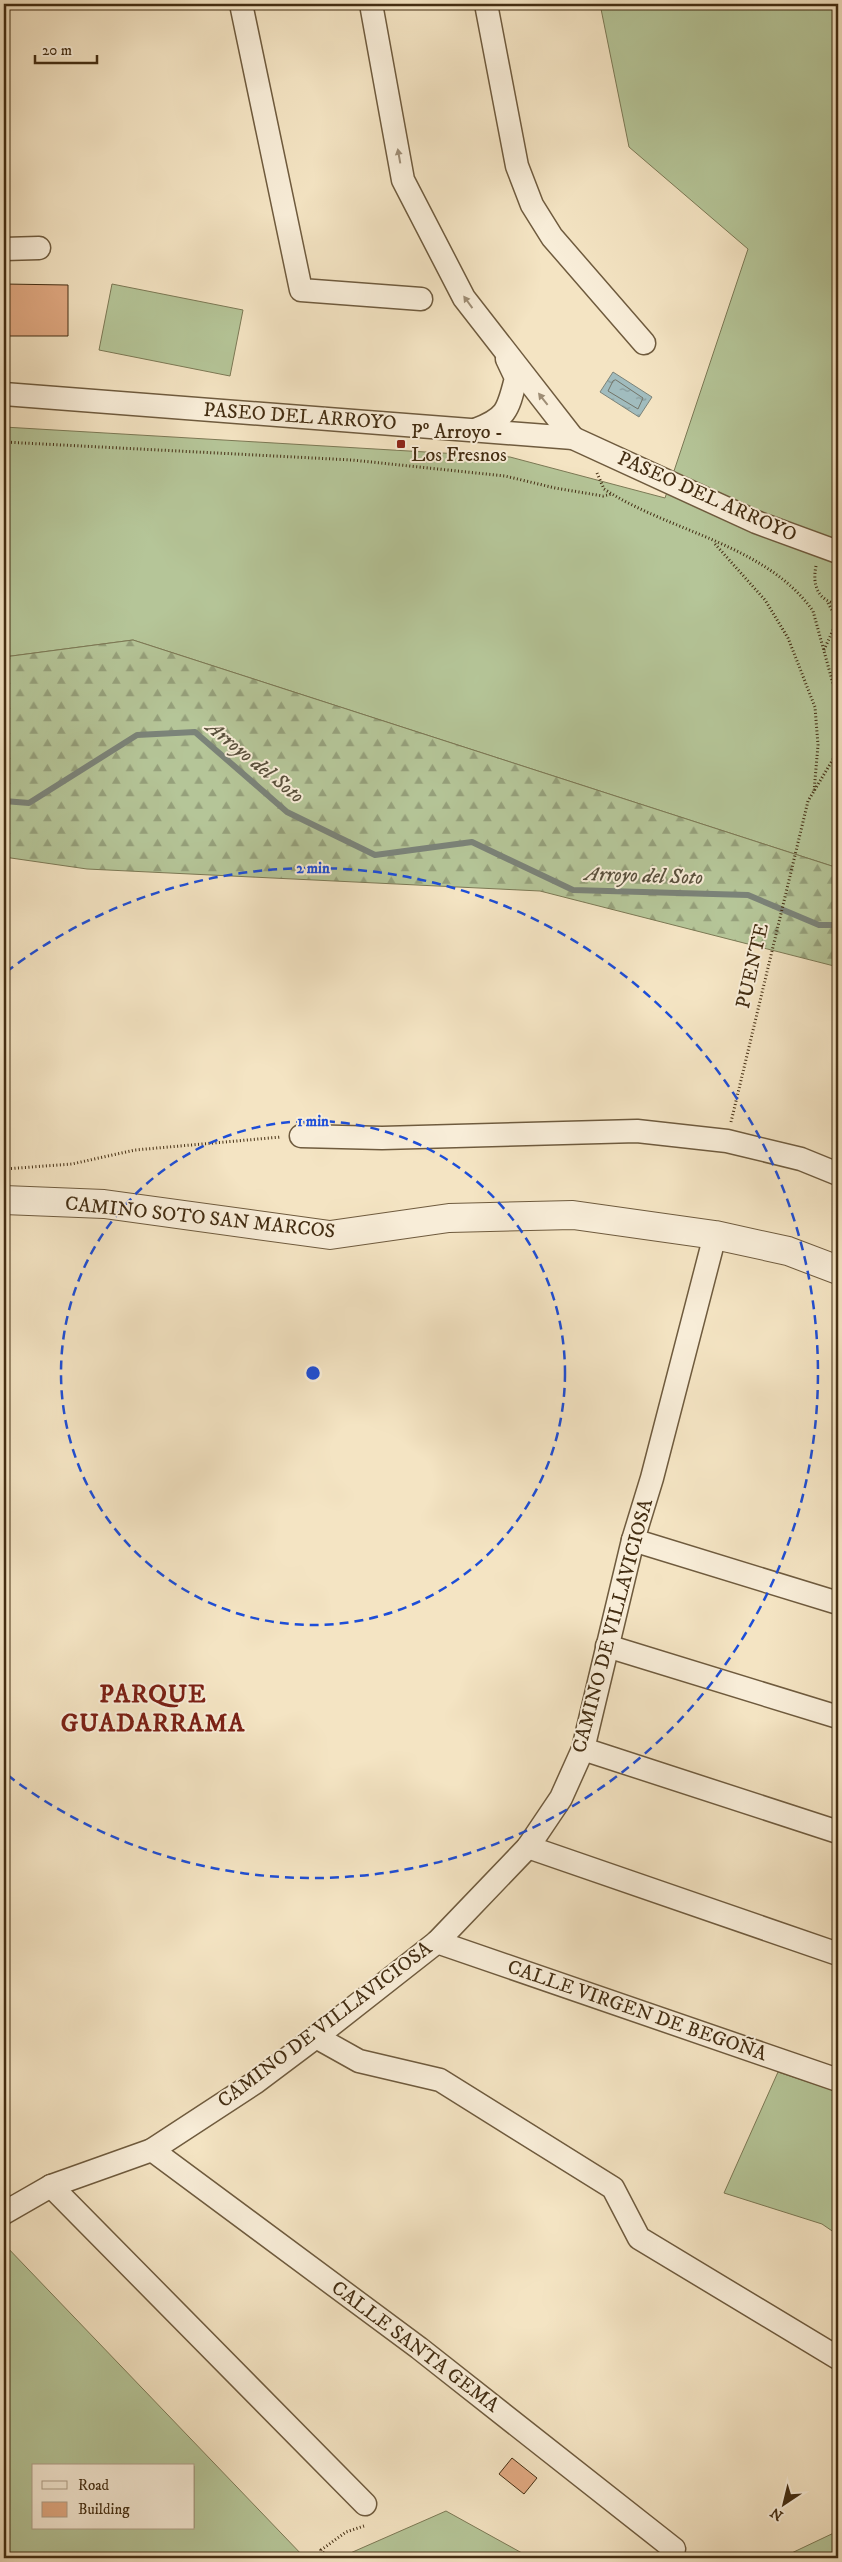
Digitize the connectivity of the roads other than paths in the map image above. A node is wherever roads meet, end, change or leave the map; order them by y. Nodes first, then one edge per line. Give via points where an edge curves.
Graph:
1 (241, 4) edge
2 (371, 4) edge
3 (486, 4) edge
4 (39, 248) dead end
5 (4, 249) edge
6 (421, 299) dead end
7 (498, 341) junction
8 (644, 343) dead end
9 (4, 394) edge
10 (475, 430) junction
11 (573, 438) junction
12 (825, 547) edge
13 (301, 1136) road end
14 (838, 1174) edge
15 (4, 1200) edge
16 (715, 1234) junction
17 (838, 1270) edge
18 (633, 1540) junction
19 (838, 1604) edge
20 (608, 1646) junction
21 (838, 1717) edge
22 (583, 1749) junction
23 (838, 1832) edge
24 (528, 1847) junction
25 (437, 1942) junction
26 (838, 1954) edge
27 (316, 2037) junction
28 (838, 2080) edge
29 (152, 2150) junction
30 (51, 2186) junction
31 (4, 2213) edge
32 (838, 2358) edge
33 (365, 2504) road end
34 (674, 2549) dead end

1 - 6 street via 301,290
7 -> 2 street via 464,298 403,180
3 - 8 street via 517,166 532,205 552,237
4 - 5 street
7 - 10 street via 516,378 509,405 496,422
11 -> 7 street
9 - 10 street, PASEO DEL ARROYO
10 - 11 street, PASEO DEL ARROYO
11 - 12 street, PASEO DEL ARROYO via 756,522
13 - 14 street via 382,1138 637,1132 727,1141 801,1159
15 - 16 street, CAMINO SOTO SAN MARCOS via 104,1204 330,1235 449,1218 573,1215
16 - 17 street, CAMINO SOTO SAN MARCOS via 788,1250
16 - 18 street, CAMINO DE VILLAVICIOSA
18 - 19 street
18 - 20 street, CAMINO DE VILLAVICIOSA
20 - 21 street
20 - 22 street, CAMINO DE VILLAVICIOSA
22 - 23 street
22 - 24 street, CAMINO DE VILLAVICIOSA via 562,1798
24 - 25 street, CAMINO DE VILLAVICIOSA
24 - 26 street
25 - 27 street, CAMINO DE VILLAVICIOSA
25 - 28 street, CALLE VIRGEN DE BEGOÑA
27 - 29 street, CAMINO DE VILLAVICIOSA via 256,2082
27 - 32 street via 359,2061 440,2080 614,2188 639,2238
29 - 30 street, CAMINO DE VILLAVICIOSA
29 - 34 street, CALLE SANTA GEMA via 420,2348
30 - 31 street, CAMINO DE VILLAVICIOSA
30 - 33 street

